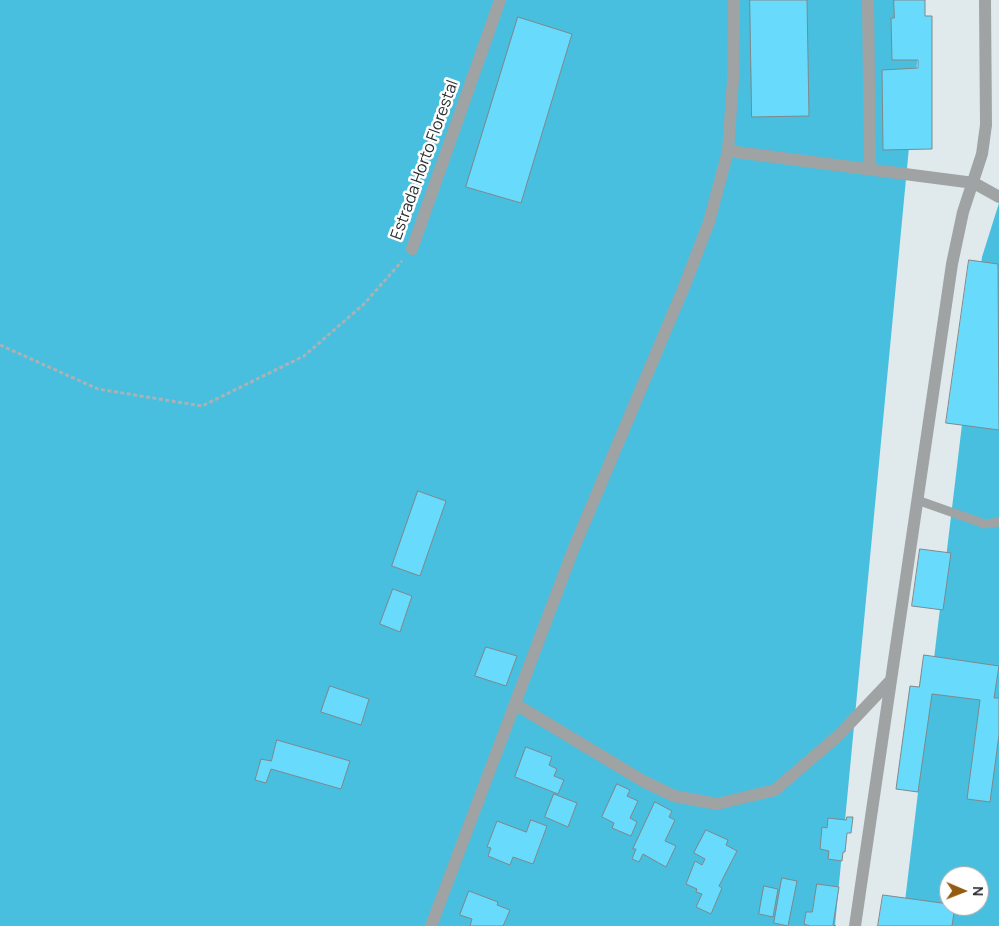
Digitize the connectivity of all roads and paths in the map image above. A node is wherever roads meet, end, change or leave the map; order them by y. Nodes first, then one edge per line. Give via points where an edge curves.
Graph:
1 (500, 0) edge
2 (734, 0) edge
3 (868, 0) edge
4 (985, 0) edge
5 (728, 151) junction
6 (870, 169) junction
7 (974, 183) junction
8 (999, 198) edge
9 (412, 249) joint
10 (0, 345) edge
11 (917, 500) junction
12 (999, 522) edge
13 (891, 680) junction
14 (515, 704) junction
15 (431, 926) edge
16 (855, 926) edge

1 - 9 street, Estrada Horto Florestal
2 - 5 street
3 - 6 street
4 - 7 street via 986,125
5 - 6 street
5 - 14 street via 709,222 684,287 573,550
6 - 7 street
7 - 8 street
7 - 11 street via 963,212 952,264
9 - 10 path, Estrada Horto Florestal via 364,304 304,356 202,406 98,389
11 - 12 lane via 985,524
11 - 13 street
13 - 14 street via 840,735 775,790 717,804 674,796 643,781
13 - 16 street
14 - 15 street

